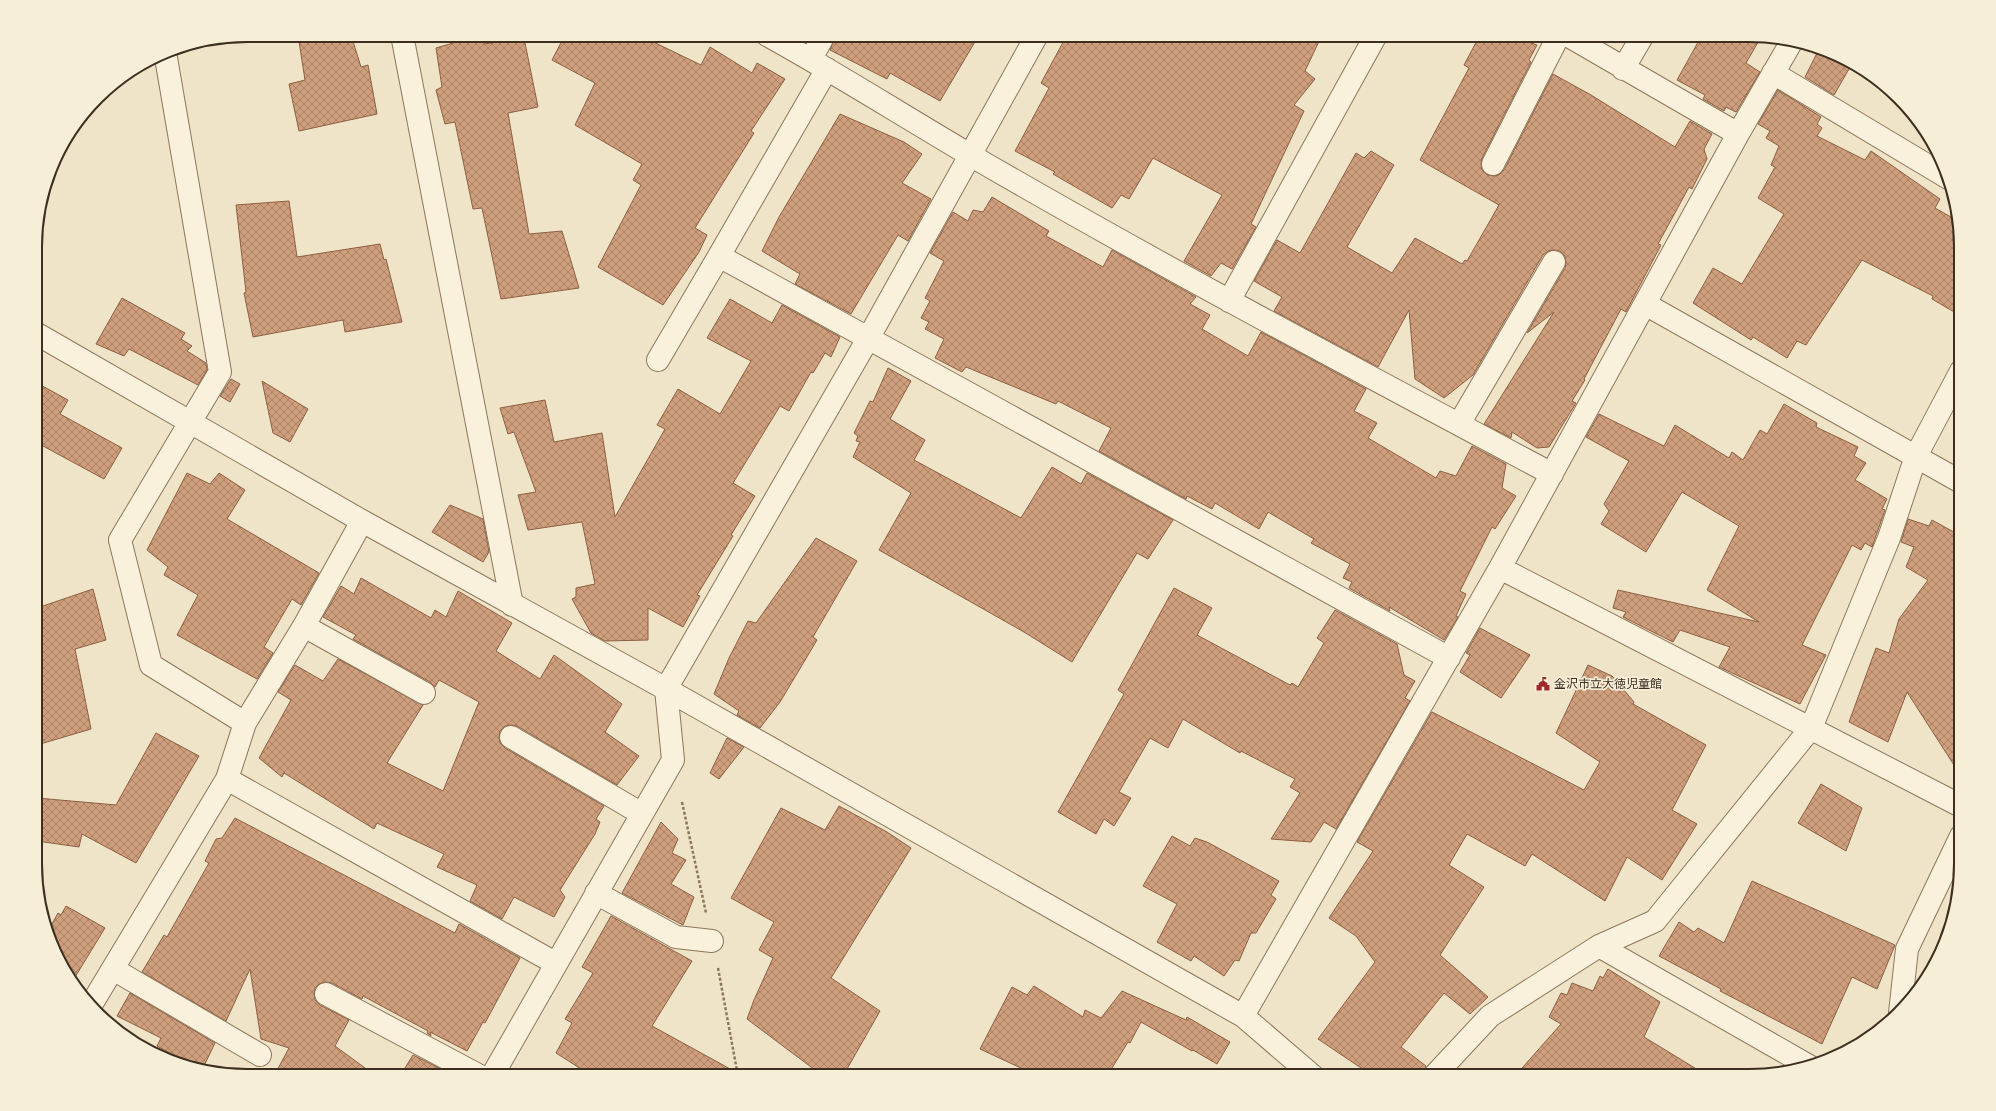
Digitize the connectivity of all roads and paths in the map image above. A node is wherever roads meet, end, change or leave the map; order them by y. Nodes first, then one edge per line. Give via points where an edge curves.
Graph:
1 (403, 42) edge
2 (780, 42) edge
3 (823, 42) edge
4 (1033, 42) edge
5 (1372, 42) edge
6 (1556, 42) edge
7 (1579, 42) edge
8 (1639, 42) edge
9 (1789, 46) edge
10 (165, 60) edge
11 (819, 64) junction
12 (1623, 69) junction
13 (1773, 73) junction
14 (1738, 134) junction
15 (969, 154) junction
16 (1493, 164) dead end
17 (1940, 173) edge
18 (719, 256) junction
19 (1554, 262) dead end
20 (1230, 301) junction
21 (1645, 304) junction
22 (42, 337) edge
23 (868, 337) junction
24 (658, 360) dead end
25 (1954, 383) edge
26 (190, 423) junction
27 (1459, 424) junction
28 (1916, 456) junction
29 (1552, 474) junction
30 (1954, 478) edge
31 (362, 521) junction
32 (1500, 568) junction
33 (512, 605) junction
34 (304, 626) junction
35 (1449, 658) junction
36 (666, 690) junction
37 (424, 693) dead end
38 (245, 723) junction
39 (1811, 728) junction
40 (510, 737) dead end
41 (227, 778) junction
42 (1954, 802) edge
43 (642, 814) junction
44 (1954, 851) edge
45 (596, 893) junction
46 (712, 941) dead end
47 (1599, 946) junction
48 (555, 963) junction
49 (113, 969) junction
50 (326, 994) dead end
51 (94, 1000) edge
52 (1901, 1001) edge
53 (1243, 1016) junction
54 (260, 1055) dead end
55 (1802, 1062) edge
56 (467, 1069) edge
57 (496, 1069) edge
58 (1305, 1069) edge
59 (1441, 1069) edge

1 - 33 street
2 - 11 street
3 - 11 street
4 - 15 street
5 - 20 street
6 - 16 street
7 - 12 street
8 - 12 street
9 - 13 street
10 - 26 street via 220,372
11 - 15 street
11 - 18 street
12 - 14 street
13 - 14 street
13 - 17 street
14 - 21 street
15 - 20 street
15 - 23 street
18 - 23 street
18 - 24 street
19 - 27 street
20 - 27 street
21 - 28 street
21 - 29 street
22 - 26 street
23 - 35 street
23 - 36 street
25 - 28 street
26 - 31 street
26 - 38 street via 120,540 151,665
27 - 29 street
28 - 30 street
28 - 39 street via 1889,538
29 - 32 street
31 - 33 street
31 - 34 street
32 - 35 street
32 - 39 street
33 - 36 street
34 - 37 street
34 - 38 street
35 - 53 street
36 - 43 street via 673,760
36 - 53 street
38 - 41 street
39 - 42 street
39 - 47 street via 1655,921
40 - 43 street
41 - 48 street
41 - 49 street
43 - 45 street
44 - 52 street via 1907,949
45 - 46 street via 676,936
45 - 48 street
47 - 55 street
47 - 59 street via 1490,1016
48 - 57 street
49 - 51 street
49 - 54 street
50 - 56 street
53 - 58 street

